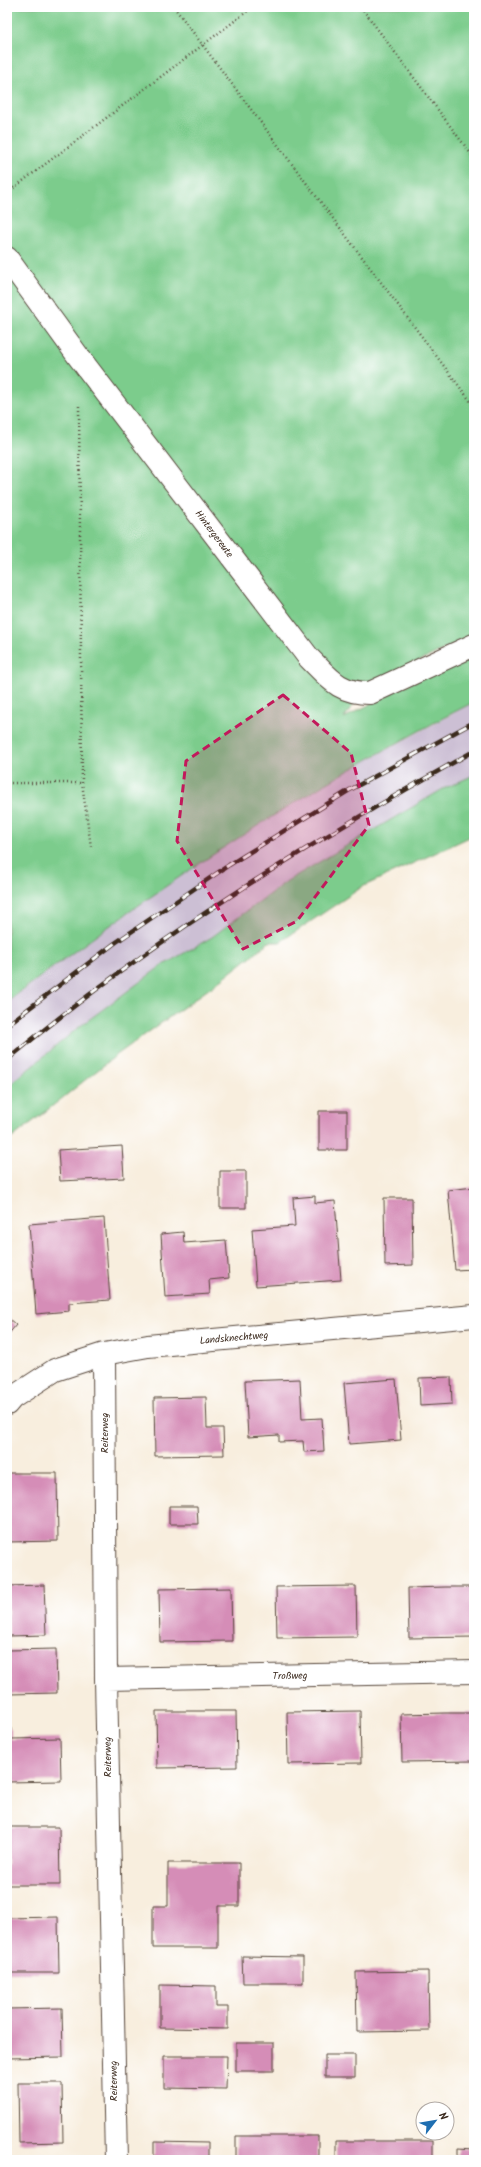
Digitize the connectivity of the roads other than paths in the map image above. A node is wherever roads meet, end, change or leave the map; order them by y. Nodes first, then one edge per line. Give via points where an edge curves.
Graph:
1 (7, 258) edge
2 (474, 645) edge
3 (474, 1316) edge
4 (104, 1354) junction
5 (7, 1404) edge
6 (474, 1672) edge
7 (106, 1679) junction
8 (116, 2160) edge

1 - 2 street, Hintergereute via 78,356 309,658 334,684 355,693 370,693
3 - 4 street, Landsknechtweg via 148,1346
4 - 5 street, Landsknechtweg via 55,1370 12,1398
4 - 7 street, Reiterweg
6 - 7 street, Troßweg
7 - 8 street, Reiterweg

